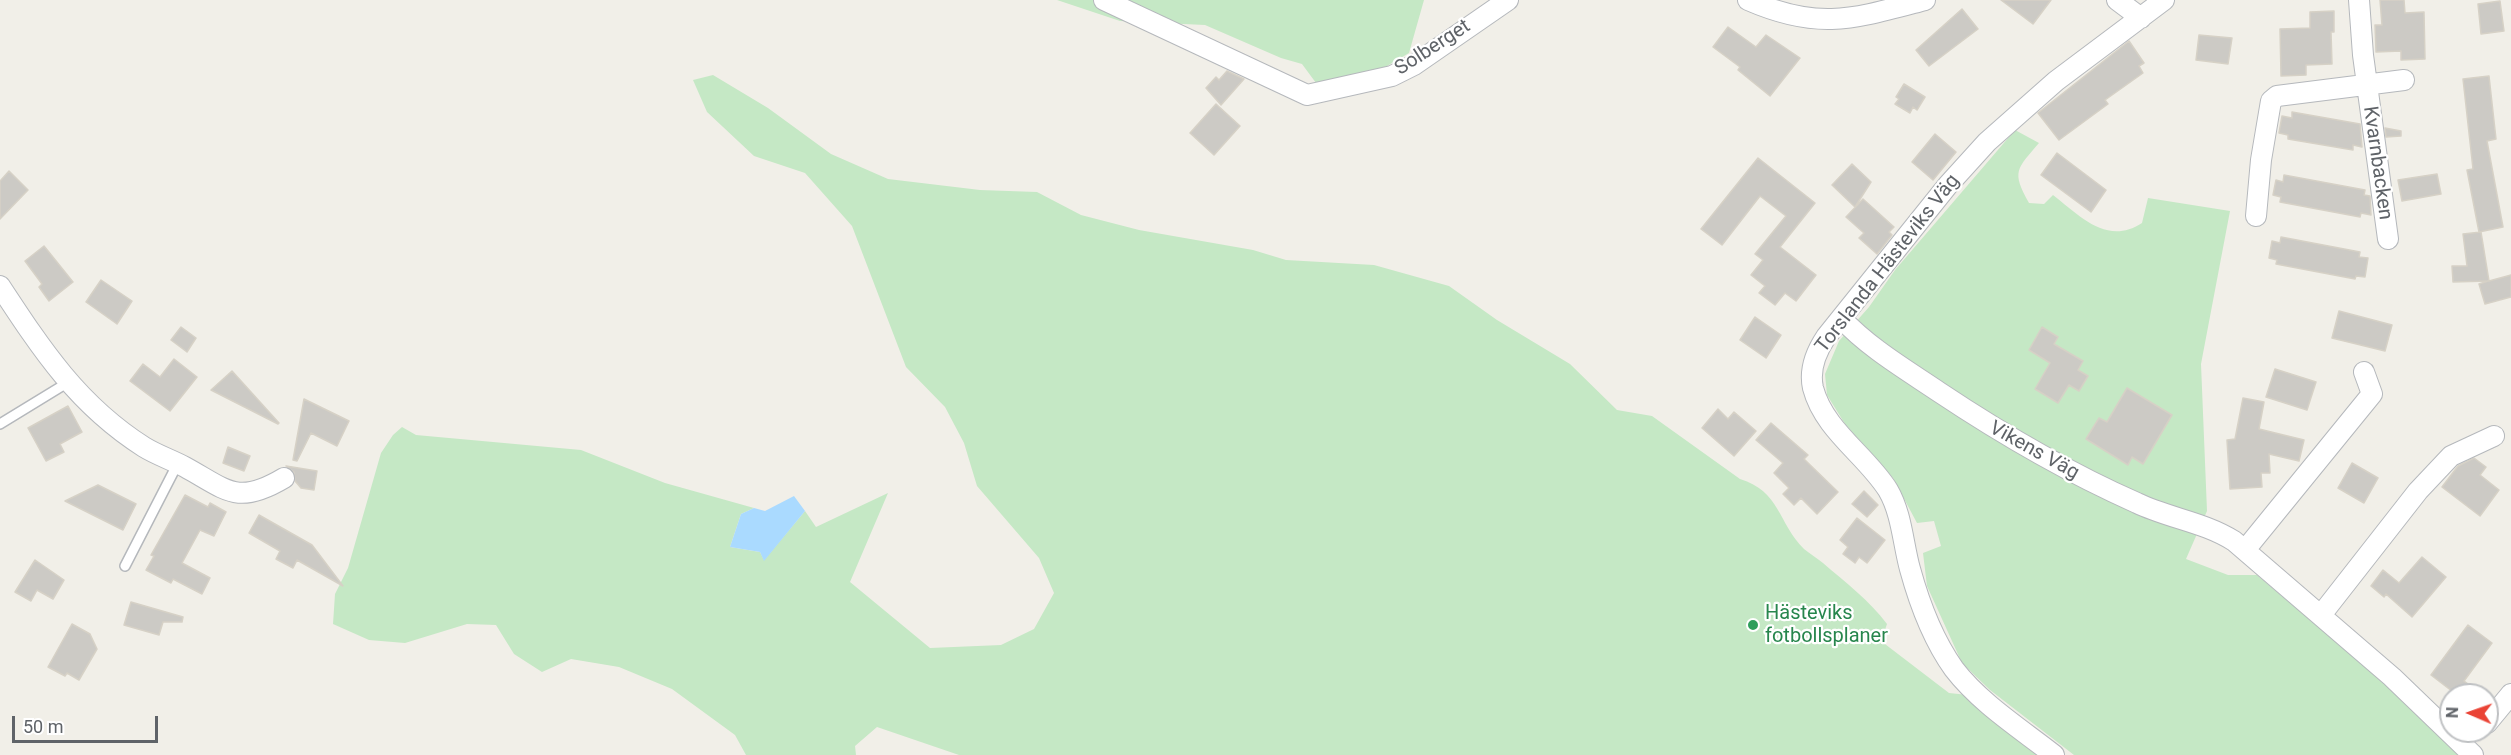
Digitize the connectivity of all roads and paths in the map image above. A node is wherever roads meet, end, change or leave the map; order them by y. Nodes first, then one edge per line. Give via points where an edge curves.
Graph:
1 (1104, 0) edge
2 (1508, 0) edge
3 (1748, 0) edge
4 (1925, 0) edge
5 (2117, 0) edge
6 (2164, 0) edge
7 (2359, 0) edge
8 (2141, 18) junction
9 (2404, 80) dead end
10 (2367, 86) junction
11 (2256, 216) dead end
12 (2388, 239) dead end
13 (0, 286) edge
14 (1841, 318) junction
15 (2364, 372) dead end
16 (67, 382) junction
17 (0, 424) edge
18 (2494, 436) dead end
19 (178, 463) junction
20 (284, 478) dead end
21 (2246, 550) junction
22 (125, 566) dead end
23 (2321, 615) junction
24 (2511, 694) edge
25 (2499, 708) edge
26 (2470, 752) edge
27 (2054, 755) edge

1 - 2 street, Solberget via 1306,95 1392,76
3 - 4 street via 1788,16 1813,20 1846,19
5 - 8 street
6 - 8 street, Torslanda Hästeviks Väg
7 - 10 street, Kvarnbacken
8 - 14 street, Torslanda Hästeviks Väg via 2056,81 1987,142
9 - 10 street, Kvarnbacken
10 - 11 street, Kvarnbacken via 2277,96 2271,101
10 - 12 street, Kvarnbacken
13 - 16 street
14 - 21 street, Vikens Väg via 1896,364 1977,420 2076,475 2141,506 2221,533
14 - 27 street, Torslanda Hästeviks Väg via 1817,351 1813,386 1820,407 1838,432 1867,460 1889,492 1923,610 1954,668 1972,688
15 - 21 street via 2372,394
16 - 17 lane
16 - 19 street via 103,417 145,448
18 - 23 street via 2451,456 2418,491
19 - 20 street via 230,493 254,492
19 - 22 lane
21 - 23 street, Vikens Väg
23 - 26 street, Vikens Väg
24 - 25 street

